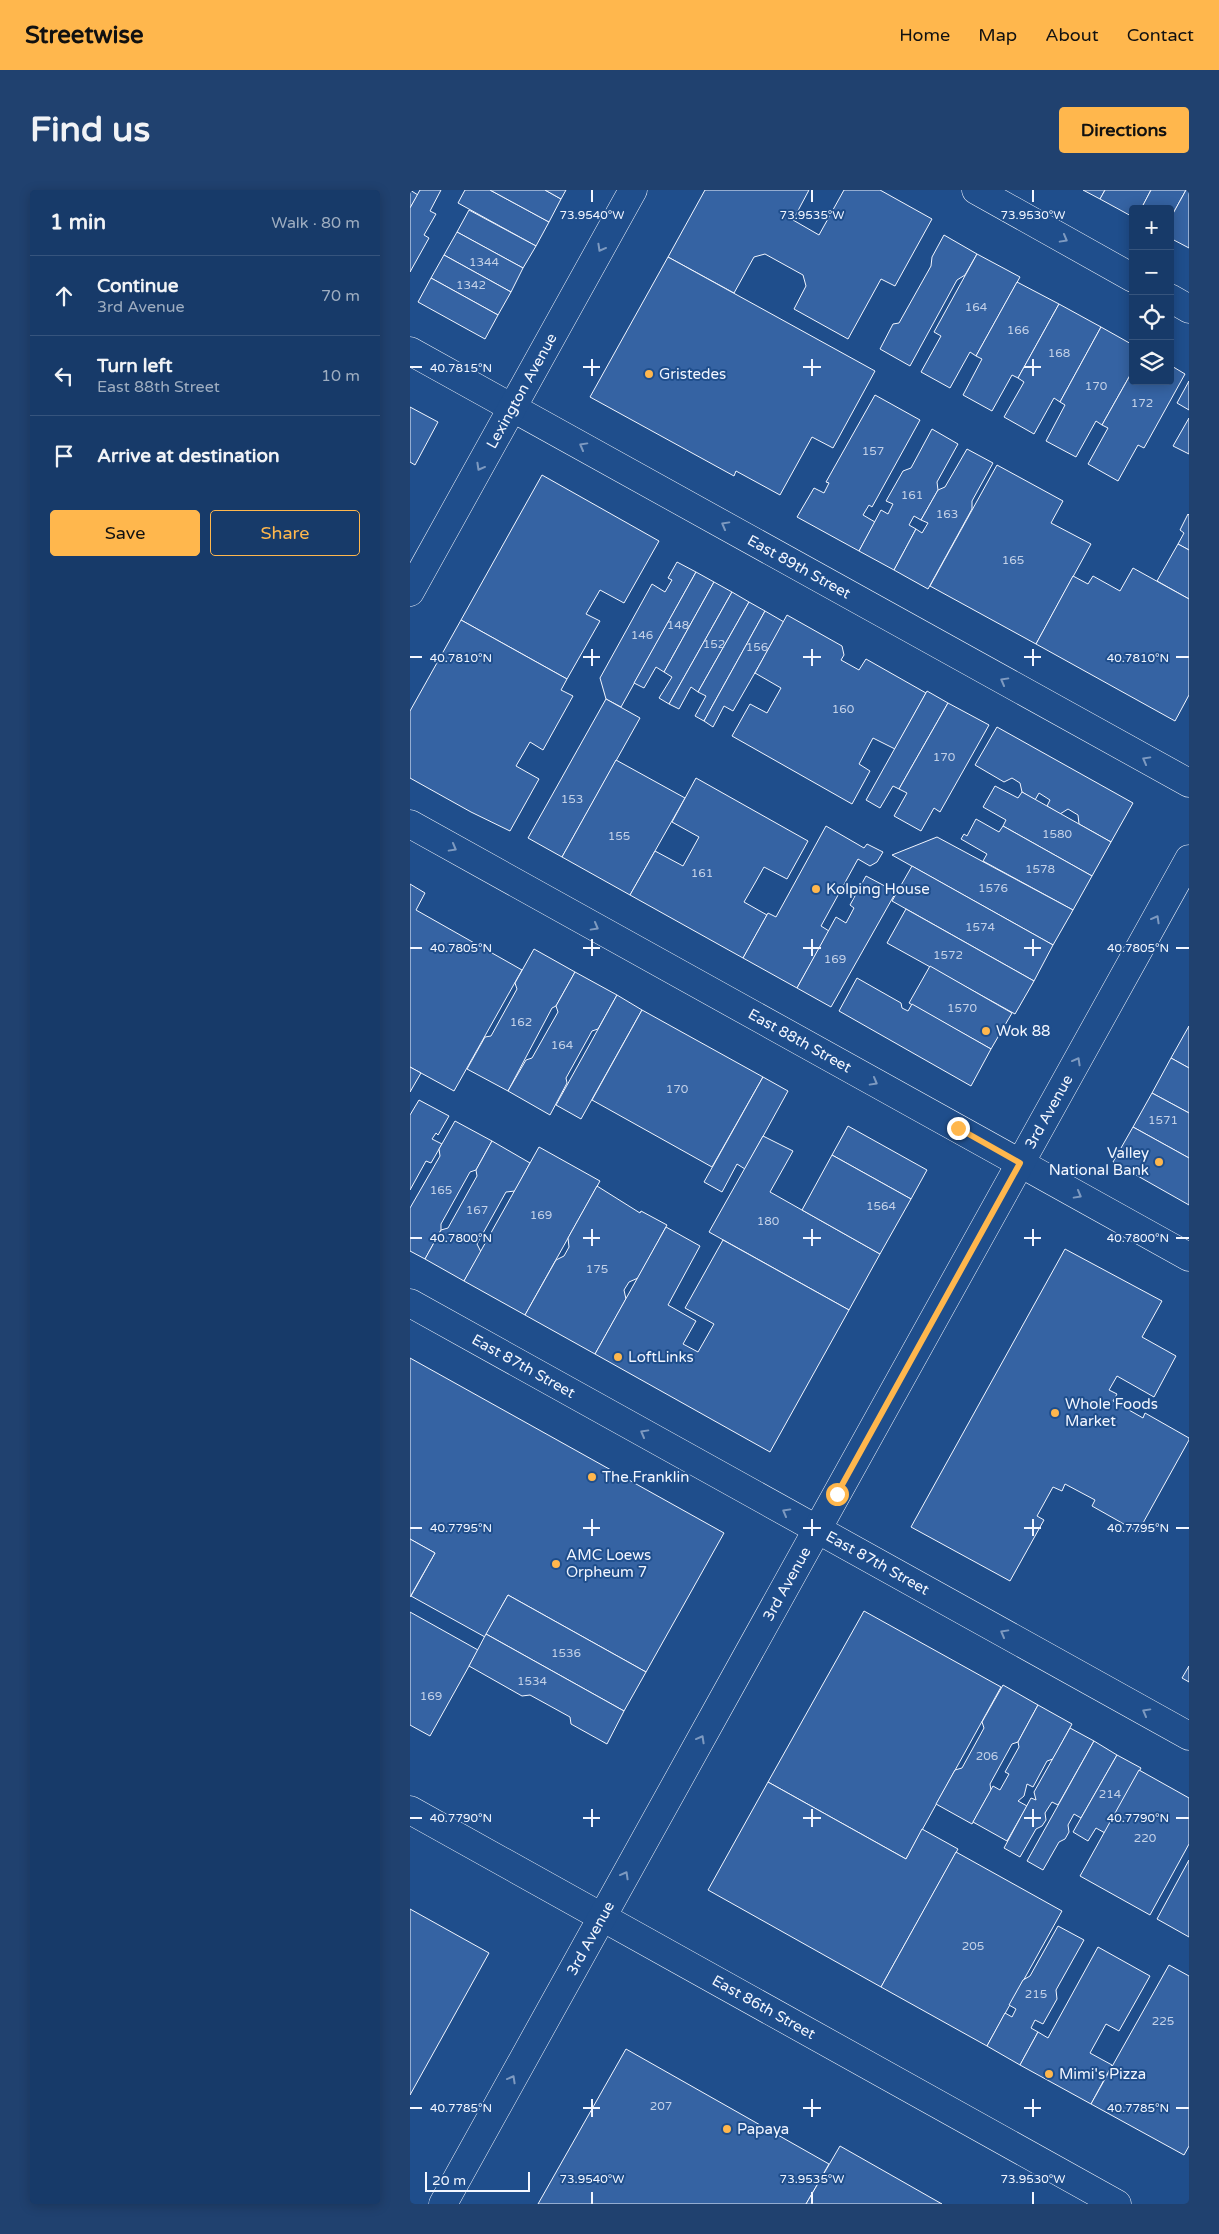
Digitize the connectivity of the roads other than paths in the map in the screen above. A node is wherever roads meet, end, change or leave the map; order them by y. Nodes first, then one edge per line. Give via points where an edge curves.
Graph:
1 (633, 190) edge
2 (976, 190) edge
3 (1129, 276) edge
4 (1174, 300) edge
5 (1189, 309) edge
6 (410, 350) edge
7 (512, 408) junction
8 (410, 592) edge
9 (1189, 783) edge
10 (410, 824) edge
11 (1189, 859) edge
12 (1020, 1163) junction
13 (1189, 1257) edge
14 (410, 1303) edge
15 (817, 1529) junction
16 (1189, 1736) edge
17 (410, 1810) edge
18 (602, 1918) junction
19 (443, 2204) edge
20 (1117, 2204) edge

1 -> 7 street, Lexington Avenue
2 -> 3 street
4 - 5 street
6 - 7 street, East 89th Street
7 -> 8 street, Lexington Avenue
9 -> 7 street, East 89th Street
10 -> 12 street, East 88th Street
12 -> 11 street, 3rd Avenue
12 -> 13 street, East 88th Street
12 - 15 street, 3rd Avenue
15 -> 14 street, East 87th Street
16 -> 15 street, East 87th Street
18 -> 15 street, 3rd Avenue
17 - 18 street, East 86th Street
19 -> 18 street, 3rd Avenue
18 - 20 street, East 86th Street

